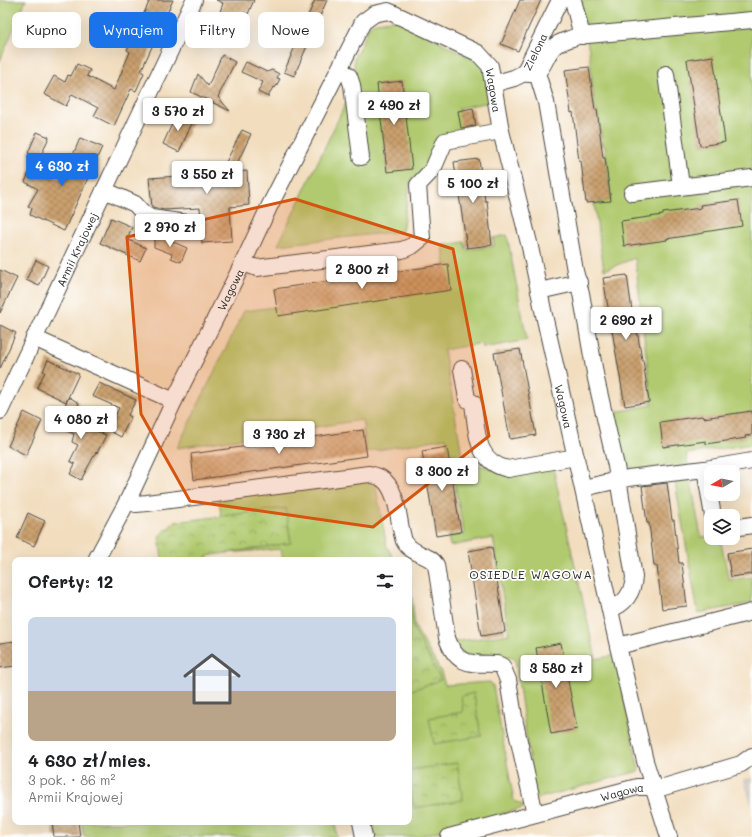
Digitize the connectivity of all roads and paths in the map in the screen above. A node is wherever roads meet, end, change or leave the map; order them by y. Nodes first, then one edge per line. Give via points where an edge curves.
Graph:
1 (194, 0) edge
2 (560, 0) edge
3 (573, 0) edge
4 (391, 5) edge
5 (752, 20) edge
6 (582, 36) junction
7 (340, 69) junction
8 (527, 74) junction
9 (666, 74) dead end
10 (493, 84) junction
11 (501, 132) junction
12 (361, 157) dead end
13 (752, 178) edge
14 (681, 186) junction
15 (104, 190) junction
16 (632, 193) dead end
17 (194, 224) dead end
18 (243, 262) junction
19 (579, 282) junction
20 (539, 291) junction
21 (34, 338) junction
22 (462, 369) dead end
23 (174, 401) junction
24 (0, 411) edge
25 (576, 457) junction
26 (752, 461) edge
27 (728, 465) edge
28 (704, 469) edge
29 (618, 481) junction
30 (583, 488) junction
31 (128, 500) junction
32 (752, 525) edge
33 (740, 527) edge
34 (98, 557) edge
35 (610, 609) junction
36 (752, 612) edge
37 (618, 646) junction
38 (748, 764) edge
39 (654, 788) junction
40 (535, 814) junction
41 (362, 825) edge
42 (364, 837) edge
43 (449, 837) edge
44 (669, 837) edge

1 - 15 street, Armii Krajowej
2 - 8 street, Zielona
3 - 6 street
4 - 7 street, Wagowa via 363,22
4 - 10 street, Wagowa via 478,53 490,66
5 - 6 street
6 - 8 street via 556,45
7 - 12 street via 348,76 352,85
7 - 18 street, Wagowa
8 - 10 street, Zielona
8 - 19 street via 546,102
9 - 14 street
10 - 11 street, Wagowa
11 - 18 street via 445,141 433,169 418,185 422,238 412,246 402,250 257,268
11 - 20 street, Wagowa
13 - 14 street
14 - 16 street
15 - 17 street via 135,204 151,218
15 - 21 street, Armii Krajowej
18 - 23 street, Wagowa
19 - 20 street
19 - 29 street
20 - 25 street, Wagowa
21 - 23 street
21 - 24 street, Armii Krajowej
22 - 25 street via 467,399 473,403 479,443 483,454 490,462 508,469
23 - 31 street, Wagowa
25 - 30 street, Wagowa
26 - 27 street
28 - 29 street
29 - 30 street
29 - 35 street via 634,577 628,598 618,607
30 - 35 street, Wagowa
31 - 34 street, Wagowa
31 - 40 street via 136,504 147,503 369,474 387,482 398,510 404,541 409,548 436,565 447,638 451,648 464,662 497,664 505,671
32 - 33 street
35 - 37 street, Wagowa
36 - 37 street
37 - 39 street, Wagowa via 645,761
38 - 39 street
39 - 40 street, Wagowa via 637,787
39 - 44 street
40 - 43 street, Wagowa
41 - 42 street

